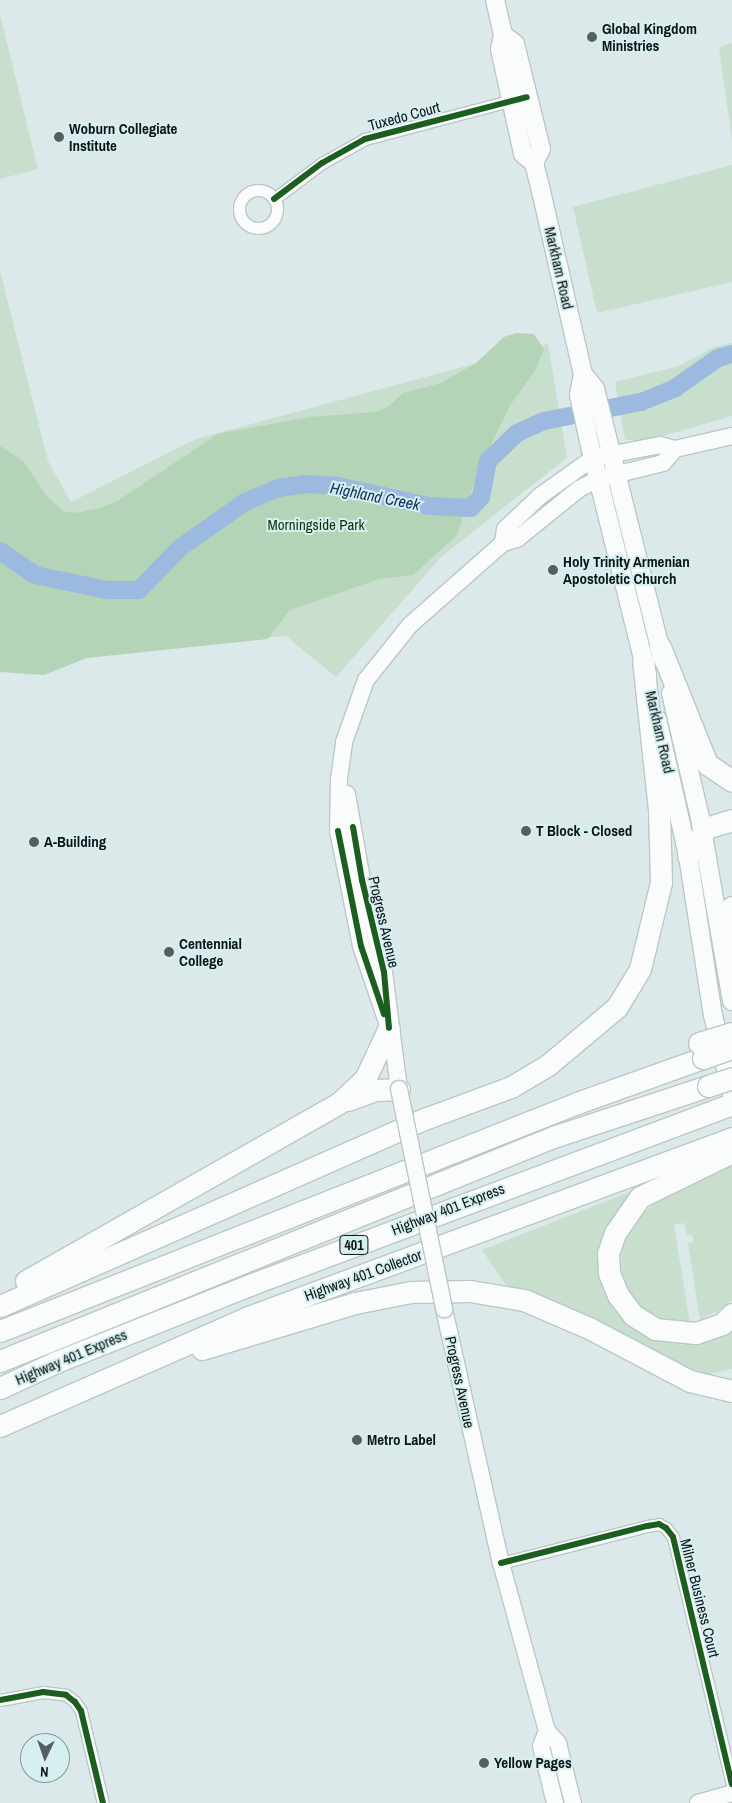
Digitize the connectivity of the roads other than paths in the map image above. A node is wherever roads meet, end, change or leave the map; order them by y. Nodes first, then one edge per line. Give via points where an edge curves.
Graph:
1 (495, 0) edge
2 (519, 99) junction
3 (274, 199) dead end
4 (589, 401) junction
5 (732, 436) edge
6 (675, 449) junction
7 (611, 455) junction
8 (593, 458) junction
9 (615, 474) junction
10 (598, 479) junction
11 (502, 543) junction
12 (660, 647) junction
13 (643, 661) junction
14 (732, 780) edge
15 (341, 804) junction
16 (732, 820) edge
17 (702, 832) junction
18 (688, 856) junction
19 (349, 897) junction
20 (366, 902) junction
21 (732, 907) edge
22 (732, 941) edge
23 (732, 1001) edge
24 (389, 1028) junction
25 (732, 1033) edge
26 (732, 1048) edge
27 (701, 1050) junction
28 (732, 1078) edge
29 (399, 1089) junction
30 (732, 1094) edge
31 (339, 1103) junction
32 (732, 1104) edge
33 (727, 1147) edge
34 (0, 1296) edge
35 (0, 1306) edge
36 (732, 1314) edge
37 (0, 1330) edge
38 (0, 1361) edge
39 (664, 1368) junction
40 (124, 1370) junction
41 (732, 1378) edge
42 (0, 1388) edge
43 (732, 1391) edge
44 (0, 1426) edge
45 (501, 1562) junction
46 (0, 1700) edge
47 (547, 1732) junction
48 (732, 1784) edge
49 (732, 1793) edge
50 (103, 1803) edge
51 (555, 1803) edge
52 (573, 1803) edge
53 (698, 1803) edge

1 - 2 main road, Markham Road via 503,34 500,49
2 - 3 street, Tuxedo Court via 365,139 322,163
2 - 4 main road, Markham Road via 524,154 534,162
4 - 7 main road, Markham Road via 603,423
4 - 8 main road, Markham Road via 586,427
5 - 6 main road, Progress Avenue
6 - 7 main road, Progress Avenue via 660,445
6 - 9 main road, Progress Avenue via 663,463
7 - 8 main road, Progress Avenue
7 - 9 main road, Markham Road
8 - 10 main road, Markham Road
8 - 11 main road, Progress Avenue via 540,496 505,529
9 - 10 main road, Progress Avenue
9 - 12 main road, Markham Road
10 - 11 main road, Progress Avenue via 579,489 517,539
10 - 13 main road, Markham Road
11 - 15 main road, Progress Avenue via 410,625 366,680 344,742
12 - 14 highway via 707,764
12 - 17 main road, Markham Road
13 - 18 main road, Markham Road
13 - 35 highway via 659,810 661,882 640,969 617,1007 548,1065 511,1087 426,1118
15 - 19 main road, Progress Avenue via 338,831
15 - 20 main road, Progress Avenue
16 - 17 highway via 713,824
17 - 18 highway
17 - 23 main road, Markham Road
18 - 30 main road, Markham Road via 714,1015
19 - 20 main road
19 - 24 main road, Progress Avenue via 369,977
20 - 24 main road, Progress Avenue via 384,972
21 - 22 highway
24 - 29 main road, Progress Avenue
24 - 31 highway via 365,1079
25 - 27 highway, bridge
26 - 27 highway, bridge
27 - 37 highway via 578,1103
28 - 38 highway, Highway 401 Express / 401, bridge via 553,1137
29 - 31 highway via 376,1090
29 - 45 main road, Progress Avenue, bridge
31 - 34 highway
32 - 42 highway, Highway 401 Express / 401 via 262,1280 56,1362
33 - 36 highway via 640,1197 615,1233 608,1253 609,1272 618,1295 633,1315 655,1330 696,1333 722,1324
33 - 40 highway, Highway 401 Collector / 401 via 248,1317
39 - 40 highway via 589,1328 524,1300 470,1290 411,1292 355,1303
39 - 41 highway via 710,1379
39 - 43 highway via 690,1381
40 - 44 highway, Highway 401 Collector / 401
45 - 47 main road, Progress Avenue
45 - 48 street, Milner Business Court via 648,1526 659,1524 666,1528 673,1537
46 - 50 street via 43,1692 66,1695 75,1702 81,1711
47 - 51 main road, Progress Avenue via 541,1746
47 - 52 main road, Progress Avenue via 558,1743
49 - 53 main road

